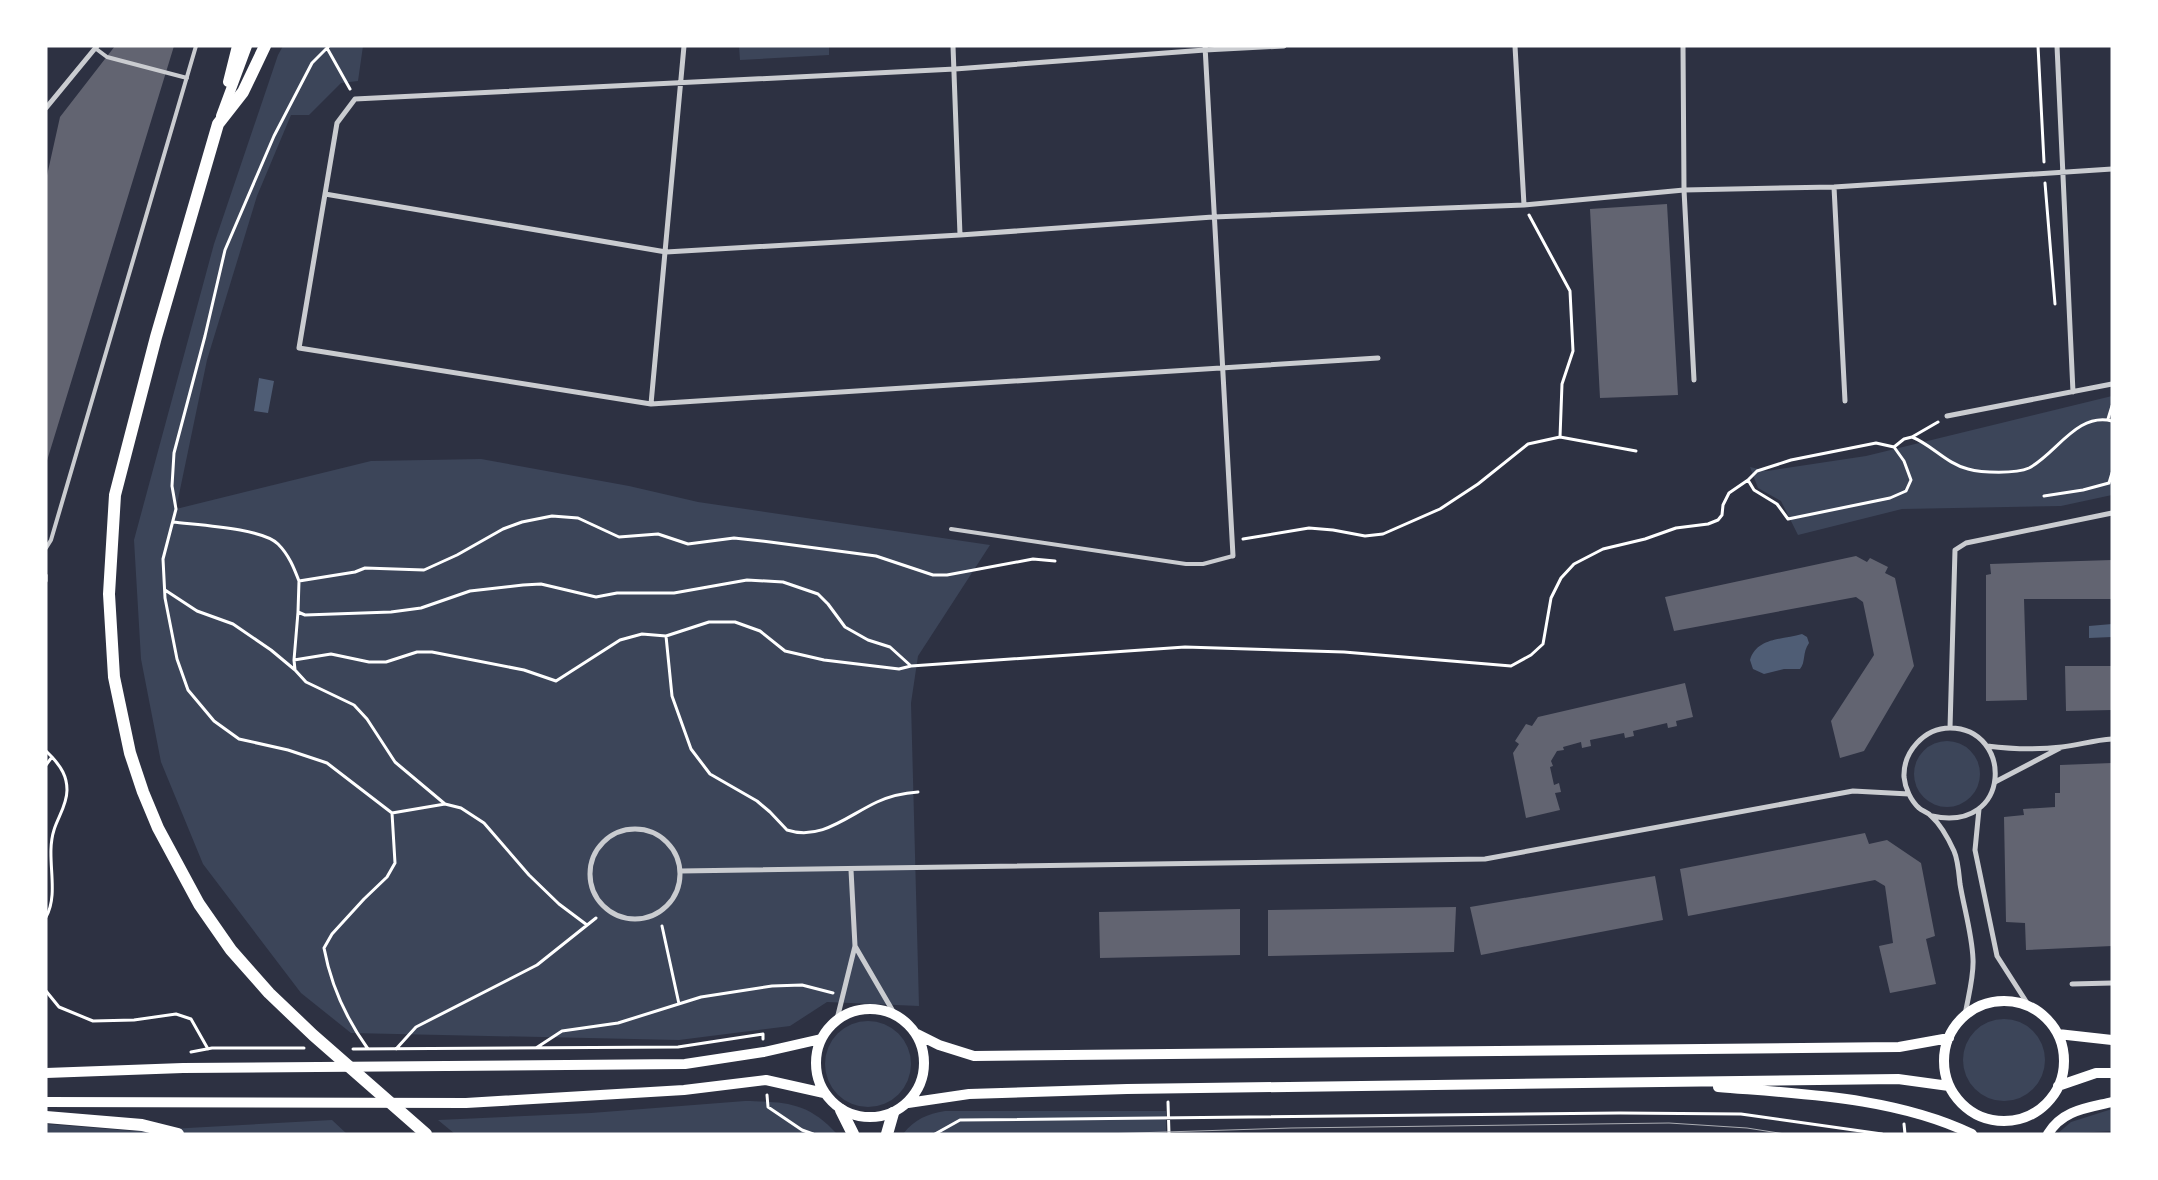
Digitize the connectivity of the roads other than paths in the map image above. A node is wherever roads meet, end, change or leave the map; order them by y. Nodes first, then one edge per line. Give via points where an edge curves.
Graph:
1 (196, 46) edge
2 (237, 46) edge
3 (248, 46) edge
4 (264, 46) edge
5 (684, 46) edge
6 (954, 46) edge
7 (1284, 46) edge
8 (1515, 46) edge
9 (1683, 46) edge
10 (2057, 46) edge
11 (96, 47) edge
12 (1205, 48) edge
13 (955, 69) junction
14 (187, 78) junction
15 (681, 83) junction
16 (46, 108) edge
17 (218, 124) junction
18 (2112, 169) edge
19 (2064, 172) junction
20 (1834, 188) junction
21 (1684, 190) junction
22 (325, 194) junction
23 (1524, 205) junction
24 (1213, 217) junction
25 (960, 235) junction
26 (666, 252) junction
27 (1378, 358) dead end
28 (1224, 368) junction
29 (1694, 380) dead end
30 (2112, 384) edge
31 (2072, 392) junction
32 (1845, 401) dead end
33 (652, 404) junction
34 (1946, 416) road end
35 (2112, 513) edge
36 (952, 529) dead end
37 (46, 548) edge
38 (1234, 556) joint
39 (1950, 728) junction
40 (2112, 739) edge
41 (1987, 746) junction
42 (2062, 747) junction
43 (1995, 782) junction
44 (1909, 794) junction
45 (1979, 809) junction
46 (1932, 816) junction
47 (851, 870) junction
48 (681, 871) junction
49 (855, 946) junction
50 (2112, 983) edge
51 (2072, 984) dead end
52 (2029, 1006) junction
53 (894, 1014) junction
54 (1965, 1015) junction
55 (837, 1019) junction
56 (917, 1034) junction
57 (2058, 1034) junction
58 (1948, 1038) junction
59 (821, 1039) junction
60 (2112, 1040) edge
61 (46, 1073) edge
62 (2112, 1073) edge
63 (1658, 1082) junction
64 (1949, 1086) junction
65 (2058, 1086) junction
66 (824, 1093) junction
67 (46, 1102) edge
68 (2112, 1102) edge
69 (908, 1103) junction
70 (841, 1110) junction
71 (893, 1113) junction
72 (46, 1117) edge
73 (178, 1134) edge
74 (426, 1134) edge
75 (853, 1134) edge
76 (887, 1134) edge
77 (1972, 1134) edge
78 (2048, 1134) edge

1 - 14 lane
2 - 17 main road
3 - 17 main road
4 - 17 main road via 243,92
5 - 15 street
6 - 13 street
7 - 12 street
8 - 23 street
9 - 21 street
10 - 19 street
11 - 14 lane via 106,58
11 - 16 street
12 - 13 street
12 - 24 street
13 - 15 street
13 - 25 street
14 - 37 lane
15 - 22 street via 355,99 337,123
15 - 26 street
17 - 74 main road via 115,495 109,594 114,676 130,753 158,828 200,904 231,950 269,993 313,1035
18 - 19 street
19 - 20 street
19 - 31 street
20 - 21 street
20 - 32 street
21 - 23 street
21 - 29 street
22 - 26 street
22 - 33 street via 299,348
23 - 24 street
24 - 25 street
24 - 28 street
25 - 26 street
26 - 33 street
27 - 28 street
28 - 33 street
28 - 38 street
30 - 31 street
31 - 34 street
35 - 39 street via 1966,543 1955,550
36 - 38 lane via 1186,564 1203,564
39 - 41 street via 1969,732
39 - 44 street via 1935,730 1921,738 1910,751 1904,772
40 - 42 street
41 - 42 street
41 - 43 street via 1995,766
42 - 43 street
43 - 45 street via 1990,797
44 - 46 street via 1918,807
44 - 47 street via 1853,791 1485,859
45 - 46 street via 1965,817 1949,820
45 - 52 street via 1975,850 1997,956
46 - 54 street via 1955,852 1973,960
47 - 48 street
47 - 49 street
48 - 48 street via 668,842 656,833 640,828 609,836 594,855 590,877 593,892 602,906 622,917 645,919 659,913 671,902 679,888
49 - 53 street
49 - 55 street
50 - 51 street
52 - 54 main road via 1996,1001
52 - 57 main road via 2046,1018
53 - 55 main road via 874,1008 854,1010
53 - 56 main road
54 - 58 main road
55 - 59 main road
56 - 58 main road via 974,1056 1899,1047
56 - 69 main road via 923,1048 924,1070 917,1091
57 - 60 main road
57 - 65 main road via 2063,1060
58 - 64 main road via 1944,1054
59 - 61 main road via 685,1064 183,1068
59 - 66 main road via 815,1066
62 - 65 main road via 2096,1073
63 - 64 main road via 1898,1079
63 - 69 main road via 1127,1089 969,1094
63 - 77 main road via 1878,1105 1920,1113
64 - 65 main road via 1960,1102 1976,1114 1994,1120 2014,1120 2032,1114 2047,1102
66 - 67 main road via 766,1080 684,1090 466,1103
66 - 70 main road
68 - 78 main road via 2067,1114
69 - 71 main road
70 - 71 main road via 858,1117 876,1118
70 - 75 main road
71 - 76 main road
72 - 73 main road via 142,1125

